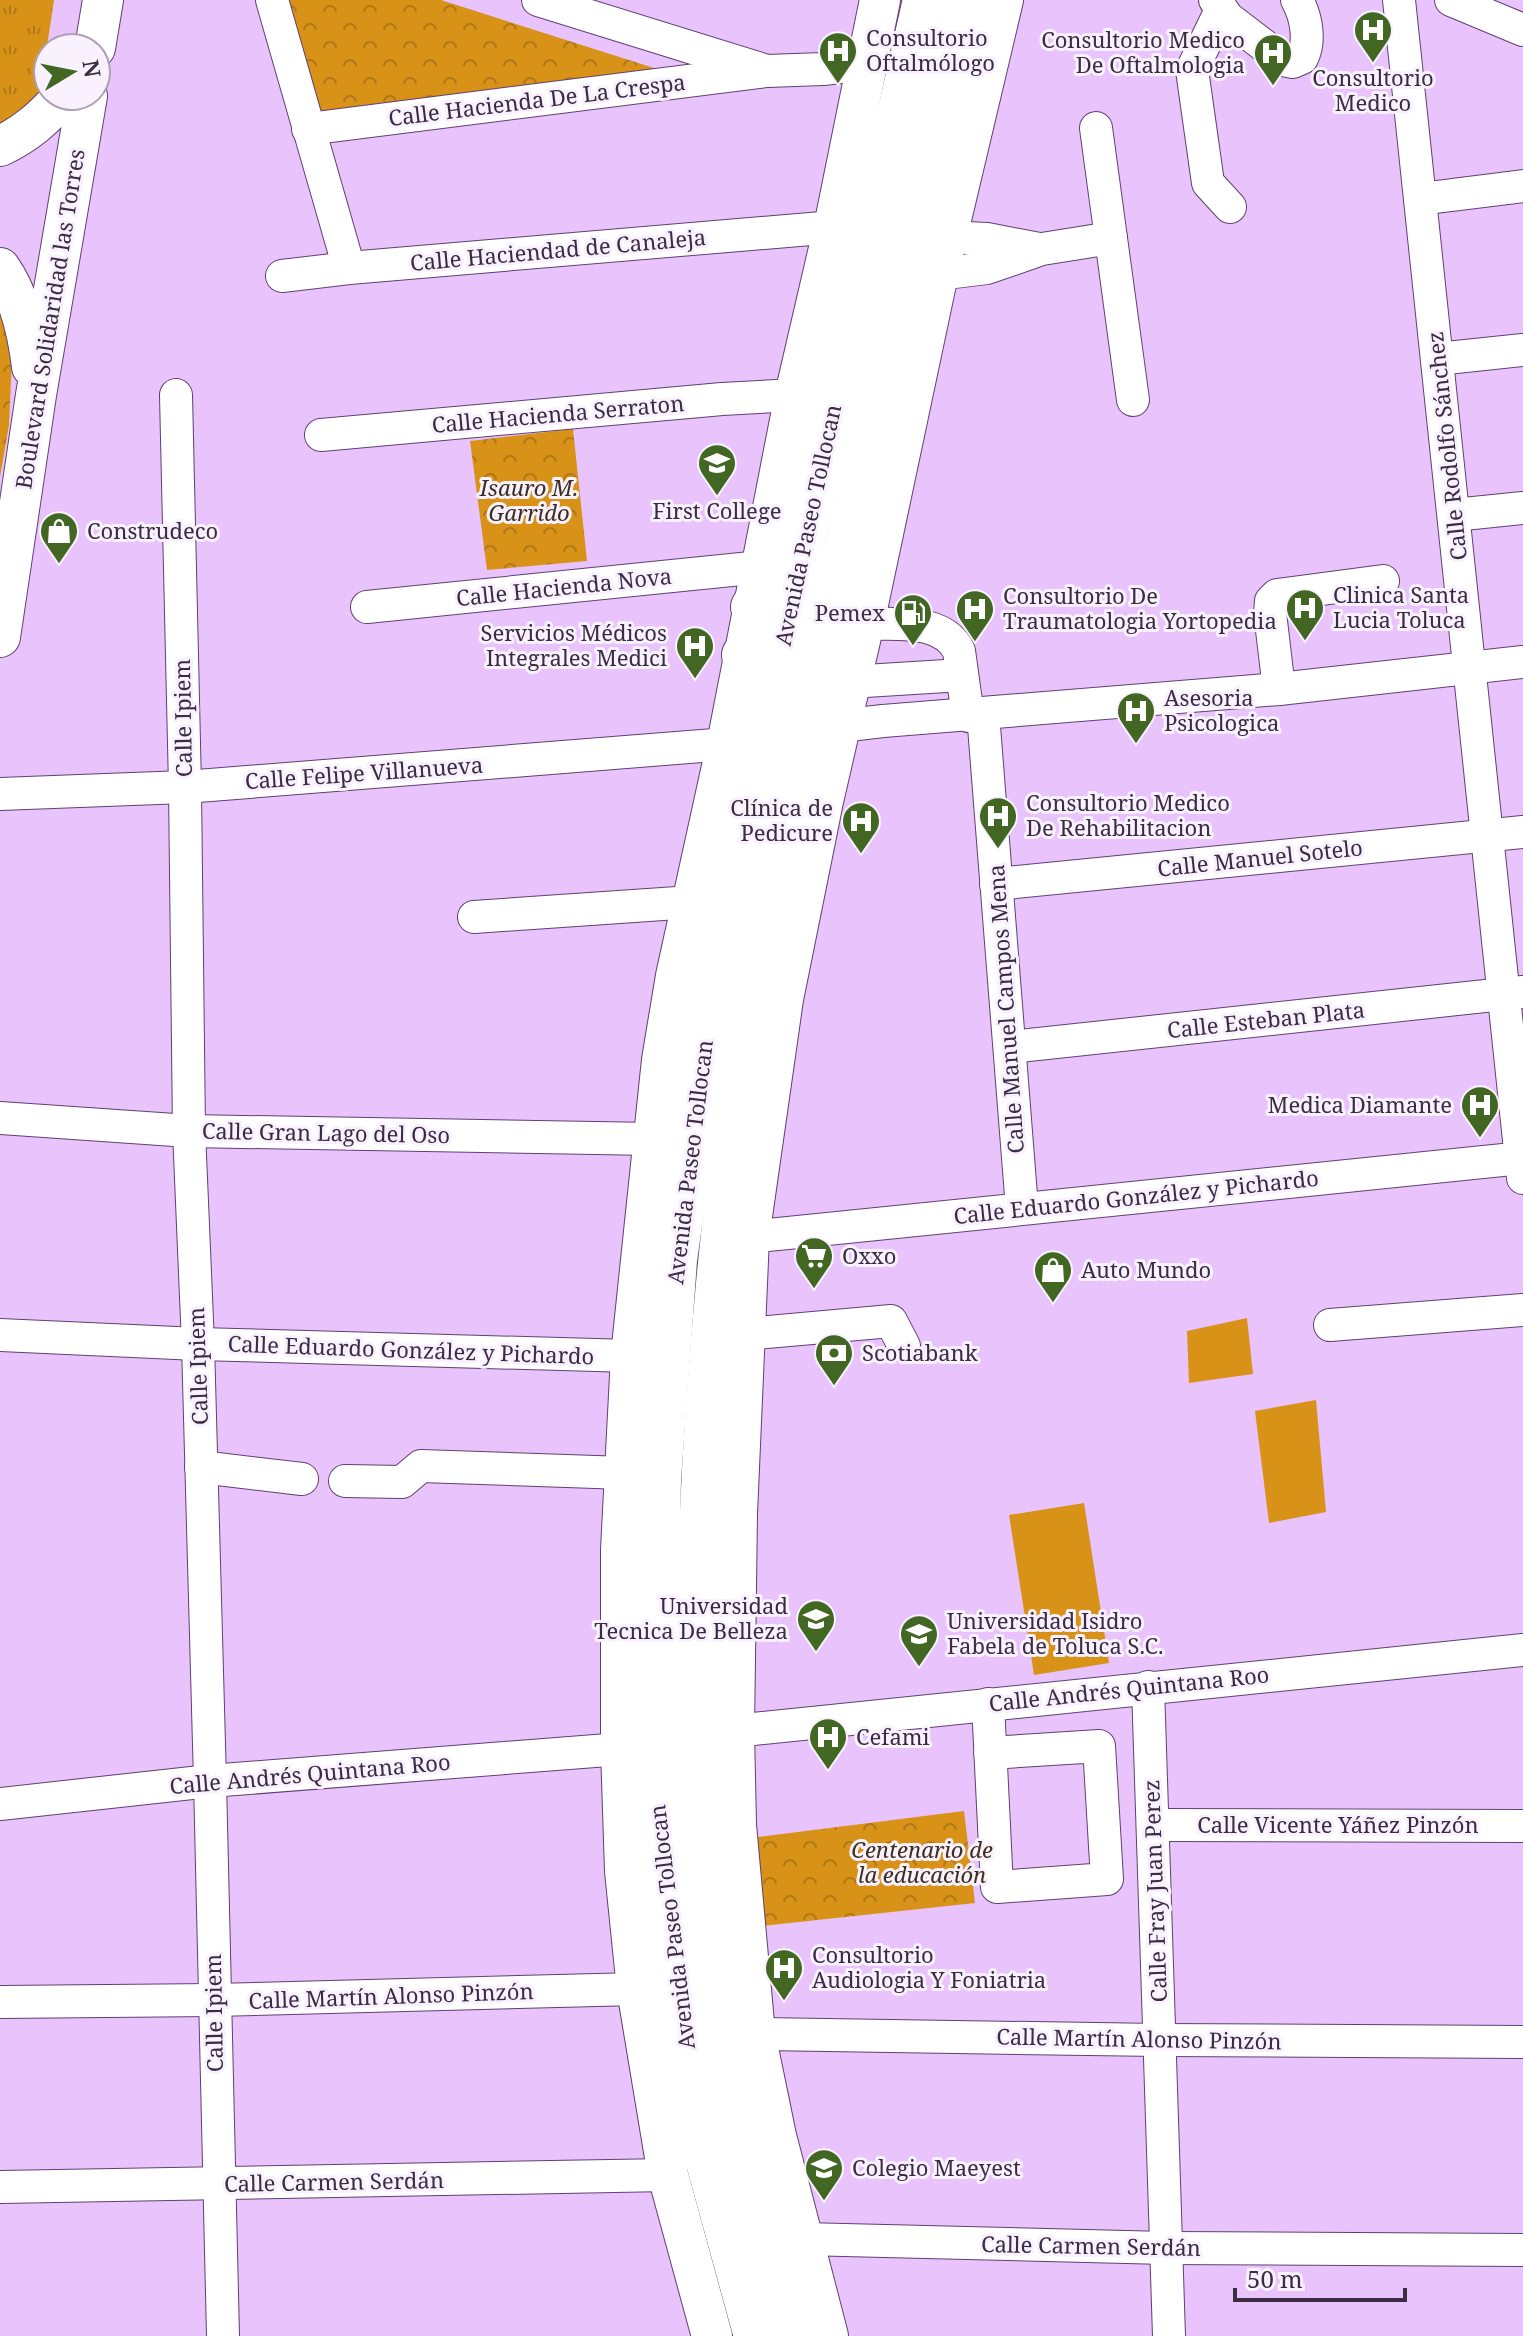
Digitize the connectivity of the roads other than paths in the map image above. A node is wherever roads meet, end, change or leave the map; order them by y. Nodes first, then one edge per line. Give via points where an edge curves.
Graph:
1 (103, 0) edge
2 (272, 0) edge
3 (538, 0) edge
4 (880, 0) edge
5 (925, 0) edge
6 (968, 0) edge
7 (1003, 0) edge
8 (1028, 0) edge
9 (1297, 0) edge
10 (1399, 0) edge
11 (1451, 0) edge
12 (1218, 5) edge
13 (1523, 30) edge
14 (98, 32) edge
15 (866, 64) junction
16 (767, 71) junction
17 (985, 84) junction
18 (49, 112) edge
19 (84, 112) edge
20 (1096, 128) dead end
21 (308, 129) junction
22 (0, 146) edge
23 (1523, 186) edge
24 (1420, 199) junction
25 (1230, 207) dead end
26 (834, 227) junction
27 (1111, 238) junction
28 (942, 256) junction
29 (0, 268) edge
30 (349, 268) junction
31 (282, 276) dead end
32 (1523, 350) edge
33 (1437, 359) junction
34 (36, 395) junction
35 (176, 395) dead end
36 (795, 395) junction
37 (1133, 400) dead end
38 (321, 435) dead end
39 (1523, 508) edge
40 (1454, 515) junction
41 (803, 540) junction
42 (1383, 581) dead end
43 (757, 587) junction
44 (838, 587) junction
45 (367, 607) dead end
46 (864, 623) junction
47 (0, 637) edge
48 (744, 655) joint
49 (1523, 662) edge
50 (1470, 667) junction
51 (851, 675) junction
52 (962, 675) junction
53 (1279, 689) junction
54 (976, 715) junction
55 (840, 726) junction
56 (744, 744) junction
57 (185, 787) junction
58 (0, 794) edge
59 (823, 801) junction
60 (1523, 832) edge
61 (1488, 835) junction
62 (776, 869) junction
63 (996, 884) junction
64 (692, 902) junction
65 (474, 917) dead end
66 (1514, 993) edge
67 (1010, 1047) junction
68 (0, 1118) edge
69 (189, 1131) junction
70 (653, 1139) junction
71 (1522, 1165) edge
72 (1022, 1208) junction
73 (749, 1237) junction
74 (1523, 1310) edge
75 (1330, 1325) dead end
76 (745, 1334) junction
77 (0, 1335) edge
78 (198, 1344) junction
79 (904, 1346) dead end
80 (631, 1356) junction
81 (201, 1467) junction
82 (625, 1473) junction
83 (302, 1479) dead end
84 (345, 1481) dead end
85 (1523, 1650) edge
86 (1148, 1687) junction
87 (988, 1704) junction
88 (734, 1731) junction
89 (621, 1749) junction
90 (990, 1753) junction
91 (210, 1781) junction
92 (0, 1804) edge
93 (1153, 1825) junction
94 (1523, 1826) edge
95 (637, 1989) junction
96 (214, 2000) junction
97 (0, 2002) edge
98 (755, 2034) junction
99 (1159, 2040) junction
100 (1523, 2042) edge
101 (668, 2175) junction
102 (218, 2184) junction
103 (0, 2187) edge
104 (803, 2239) junction
105 (1166, 2248) junction
106 (1523, 2250) edge
107 (223, 2336) edge
108 (712, 2336) edge
109 (756, 2336) edge
110 (792, 2336) edge
111 (828, 2336) edge
112 (1169, 2336) edge

1 - 14 main road
2 - 21 street
3 - 16 street
4 - 15 main road, Avenida Paseo Tollocan
5 - 41 highway, Avenida Paseo Tollocan
6 - 44 highway, Avenida Paseo Tollocan
7 - 17 main road
8 - 17 main road
9 - 12 street via 1307,48 1293,62 1283,60
10 - 24 street, Calle Rodolfo Sánchez
11 - 13 street
12 - 25 street via 1192,70 1208,183
15 - 16 street, Calle Hacienda De La Crespa
15 - 26 main road, Avenida Paseo Tollocan
16 - 21 street, Calle Hacienda De La Crespa
17 - 28 main road
18 - 22 main road
19 - 34 main road, Boulevard Solidaridad las Torres
20 - 27 street
21 - 30 street
23 - 24 street
24 - 33 street, Calle Rodolfo Sánchez
26 - 30 street, Calle Haciendad de Canaleja
26 - 36 main road, Avenida Paseo Tollocan
27 - 28 street via 1042,249 987,268
27 - 37 street
28 - 46 main road
29 - 34 main road via 17,298
30 - 31 street, Calle Haciendad de Canaleja
32 - 33 street
33 - 40 street, Calle Rodolfo Sánchez
34 - 47 main road, Boulevard Solidaridad las Torres
35 - 57 street, Calle Ipiem
36 - 38 street, Calle Hacienda Serraton
36 - 43 main road, Avenida Paseo Tollocan
39 - 40 street
40 - 50 street, Calle Rodolfo Sánchez
41 - 43 highway
41 - 56 highway, Avenida Paseo Tollocan
42 - 53 street via 1277,595 1271,601
43 - 45 street, Calle Hacienda Nova
43 - 48 main road, Avenida Paseo Tollocan
44 - 51 highway
44 - 62 highway, Avenida Paseo Tollocan
46 - 51 main road
46 - 52 street, Calle Manuel Campos Mena via 922,626 946,634 959,651
48 - 56 highway
49 - 50 street
50 - 53 street
50 - 61 street, Calle Rodolfo Sánchez
51 - 52 street
51 - 55 main road
52 - 54 street, Calle Manuel Campos Mena
53 - 54 street
54 - 55 street
54 - 63 street, Calle Manuel Campos Mena
55 - 59 main road
56 - 57 street, Calle Felipe Villanueva
56 - 64 main road, Avenida Paseo Tollocan
56 - 109 highway, Avenida Paseo Tollocan via 675,1260 659,1480 654,1739 658,1853 697,2122
57 - 58 street, Calle Felipe Villanueva
57 - 69 street, Calle Ipiem
59 - 62 highway
59 - 73 main road via 783,999
60 - 61 street, Calle Manuel Sotelo
61 - 63 street, Calle Manuel Sotelo
61 - 66 street, Calle Rodolfo Sánchez
62 - 110 highway, Avenida Paseo Tollocan via 720,1254 702,1495 697,1776 714,2004 735,2113
63 - 67 street, Calle Manuel Campos Mena
64 - 65 street
64 - 70 main road, Avenida Paseo Tollocan
66 - 67 street, Calle Esteban Plata
66 - 71 street, Calle Rodolfo Sánchez
67 - 72 street, Calle Manuel Campos Mena
68 - 69 street, Calle Gran Lago del Oso
69 - 70 street, Calle Gran Lago del Oso
69 - 78 street, Calle Ipiem
70 - 80 main road, Avenida Paseo Tollocan
71 - 72 street, Calle Eduardo González y Pichardo
72 - 73 street, Calle Eduardo González y Pichardo
73 - 76 main road
74 - 75 street
76 - 79 street via 891,1321
76 - 88 main road
77 - 78 street, Calle Eduardo González y Pichardo
78 - 80 street, Calle Eduardo González y Pichardo
78 - 81 street, Calle Ipiem
80 - 82 main road, Avenida Paseo Tollocan
81 - 83 street
81 - 91 street, Calle Ipiem
82 - 84 street via 421,1466 402,1482
82 - 89 main road, Avenida Paseo Tollocan
85 - 86 street, Calle Andrés Quintana Roo
86 - 87 street, Calle Andrés Quintana Roo
86 - 93 street, Calle Fray Juan Perez
87 - 88 street, Calle Andrés Quintana Roo
87 - 90 street
88 - 98 main road via 736,1825
89 - 91 street, Calle Andrés Quintana Roo
89 - 95 main road, Avenida Paseo Tollocan via 625,1871
90 - 90 street via 997,1887 1107,1879 1099,1746
91 - 92 street, Calle Andrés Quintana Roo
91 - 96 street, Calle Ipiem
93 - 94 street, Calle Vicente Yáñez Pinzón
93 - 99 street, Calle Fray Juan Perez
95 - 96 street, Calle Martín Alonso Pinzón
95 - 101 main road, Avenida Paseo Tollocan
96 - 97 street, Calle Martín Alonso Pinzón
96 - 102 street, Calle Ipiem
98 - 99 street, Calle Martín Alonso Pinzón
98 - 104 main road
99 - 100 street, Calle Martín Alonso Pinzón
99 - 105 street, Calle Fray Juan Perez
101 - 102 street, Calle Carmen Serdán
101 - 108 main road, Avenida Paseo Tollocan
102 - 103 street, Calle Carmen Serdán
102 - 107 street, Calle Ipiem
104 - 105 street, Calle Carmen Serdán
104 - 111 main road
105 - 106 street, Calle Carmen Serdán
105 - 112 street, Calle Fray Juan Perez

